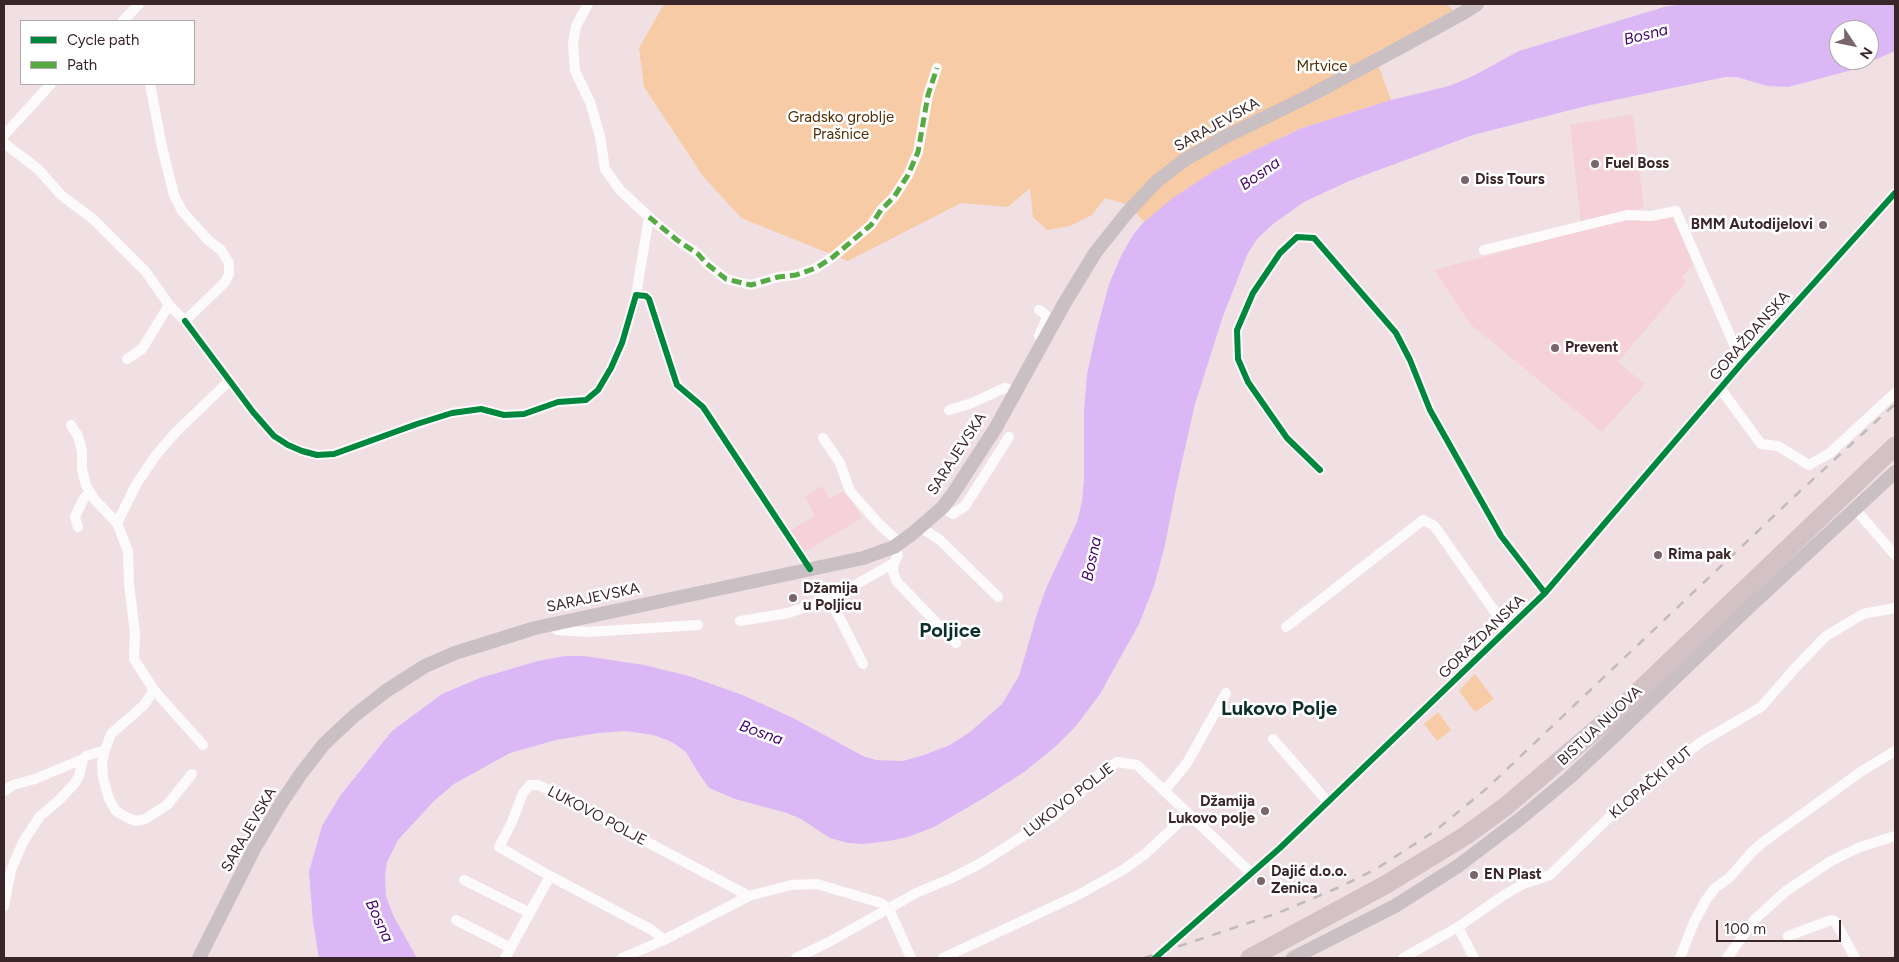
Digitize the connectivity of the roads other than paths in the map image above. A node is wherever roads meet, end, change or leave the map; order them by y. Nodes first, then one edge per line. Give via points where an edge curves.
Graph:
1 (139, 4) edge
2 (588, 4) edge
3 (1477, 4) edge
4 (124, 20) edge
5 (937, 68) dead end
6 (51, 85) edge
7 (150, 85) edge
8 (4, 118) edge
9 (15, 122) junction
10 (4, 135) edge
11 (4, 143) edge
12 (1895, 193) edge
13 (649, 217) junction
14 (1484, 250) dead end
15 (636, 296) junction
16 (169, 304) junction
17 (1039, 310) dead end
18 (185, 320) junction
19 (1043, 341) junction
20 (127, 359) dead end
21 (1742, 363) junction
22 (229, 381) junction
23 (1720, 388) junction
24 (1015, 392) junction
25 (1895, 393) edge
26 (949, 410) dead end
27 (71, 425) dead end
28 (1009, 437) dead end
29 (823, 438) dead end
30 (1895, 446) edge
31 (1320, 470) dead end
32 (1895, 472) edge
33 (90, 492) junction
34 (943, 507) junction
35 (1855, 509) junction
36 (117, 523) junction
37 (920, 527) junction
38 (78, 528) dead end
39 (897, 545) junction
40 (1895, 556) edge
41 (894, 563) junction
42 (810, 569) junction
43 (1545, 593) junction
44 (998, 597) dead end
45 (830, 599) junction
46 (1895, 608) edge
47 (740, 621) dead end
48 (551, 623) junction
49 (698, 625) dead end
50 (1286, 627) dead end
51 (1507, 629) junction
52 (956, 643) dead end
53 (863, 664) dead end
54 (154, 690) junction
55 (1226, 694) dead end
56 (1273, 739) dead end
57 (203, 744) dead end
58 (104, 750) junction
59 (1895, 751) edge
60 (83, 759) junction
61 (192, 774) dead end
62 (1165, 790) junction
63 (4, 791) edge
64 (1328, 802) junction
65 (1188, 814) junction
66 (1895, 836) edge
67 (1251, 873) junction
68 (550, 876) junction
69 (464, 880) dead end
70 (749, 896) junction
71 (4, 906) edge
72 (889, 909) junction
73 (530, 913) junction
74 (456, 920) dead end
75 (1458, 927) junction
76 (1788, 936) dead end
77 (664, 940) junction
78 (511, 948) junction
79 (198, 958) edge
80 (505, 958) edge
81 (622, 958) edge
82 (796, 958) edge
83 (910, 958) edge
84 (942, 958) edge
85 (1155, 958) edge
86 (1250, 958) edge
87 (1292, 958) edge
88 (1403, 958) edge
89 (1474, 958) edge
90 (1680, 958) edge
91 (1727, 958) edge
92 (1855, 958) edge

1 - 4 street
2 - 13 street via 576,26 573,44 575,71 590,102 605,168 620,190
3 - 19 main road, SARAJEVSKA via 1313,94 1223,138 1186,159 1157,181 1095,253
5 - 13 street via 928,95 918,152 908,175 871,225 816,268 751,285 726,280
6 - 9 street
7 - 18 street via 174,195 182,211 208,241 221,250 229,264 230,274 225,282
8 - 9 street
9 - 10 street
11 - 16 street via 38,169 61,195 93,219 146,272
12 - 21 street, GORAŽDANSKA
13 - 15 street
14 - 21 street, GORAŽDANSKA via 1627,215 1651,216 1676,211
15 - 22 street via 612,368 598,390 586,400 558,402 524,414 481,409 452,414 334,454 317,455 302,451 274,436
15 - 42 street via 649,299 677,385 703,407
16 - 18 street
16 - 20 street via 142,349
17 - 19 street via 1046,315 1039,336
18 - 22 street
19 - 24 main road, SARAJEVSKA
21 - 23 street, GORAŽDANSKA
22 - 36 street via 156,455 137,483
23 - 25 street, GORAŽDANSKA via 1761,444 1778,446 1809,465 1830,453
23 - 43 street, GORAŽDANSKA
24 - 26 street via 1004,388
24 - 34 main road, SARAJEVSKA via 976,461
27 - 33 street via 82,450 84,479
28 - 34 street via 965,506 953,514
29 - 39 street via 840,463 850,491
30 - 86 highway via 1619,710 1505,808 1385,885
31 - 43 street via 1287,438 1248,382 1238,360 1237,330 1253,292 1280,253 1298,237 1314,238 1396,333 1430,410 1501,536
32 - 35 main road, BISTUA NUOVA
33 - 36 street
33 - 38 street via 76,517
34 - 37 main road, SARAJEVSKA
35 - 40 street
35 - 87 main road, BISTUA NUOVA via 1520,819 1458,866 1395,906
36 - 54 street via 128,551 134,659
37 - 39 main road, SARAJEVSKA
37 - 44 street via 940,540
39 - 41 street via 898,555
39 - 42 main road, SARAJEVSKA via 863,558
41 - 45 street
41 - 52 street via 897,582
42 - 48 main road, SARAJEVSKA
43 - 51 street, GORAŽDANSKA
45 - 47 street via 788,613
45 - 53 street
46 - 75 street, KLOPAČKI PUT via 1863,614 1826,636 1761,707 1701,742 1625,802 1550,875 1523,884
48 - 49 street via 557,630 588,632
48 - 79 main road, SARAJEVSKA via 455,653 425,666 386,691 324,744 280,805 254,849
50 - 51 street, GORAŽDANSKA via 1423,520 1438,531
51 - 64 street, GORAŽDANSKA
54 - 57 street
54 - 58 street via 144,705 111,734
55 - 62 street via 1187,763
56 - 64 street
58 - 60 street
58 - 61 street via 103,778 109,799 116,811 136,821 145,820 167,806
59 - 90 street via 1862,771 1752,852 1706,900
60 - 63 street
60 - 71 street via 75,783 40,816 23,842 11,870
62 - 65 street, LUKOVO POLJE
62 - 72 street, LUKOVO POLJE via 1137,765 1117,762 1105,769 1053,817 1010,845
64 - 67 street, GORAŽDANSKA
65 - 67 street, LUKOVO POLJE
65 - 84 street via 1123,870
66 - 91 street via 1838,858 1786,891 1755,920
67 - 85 street, GORAŽDANSKA
68 - 70 street, LUKOVO POLJE via 500,847 523,793 530,785 549,790
68 - 73 street
68 - 77 street, LUKOVO POLJE via 652,930
69 - 73 street
70 - 72 street via 816,884 881,903
70 - 77 street
72 - 82 street, LUKOVO POLJE
72 - 83 street
73 - 78 street
74 - 78 street
75 - 88 street, KLOPAČKI PUT
75 - 89 street
76 - 92 street via 1835,921
77 - 81 street
78 - 80 street

